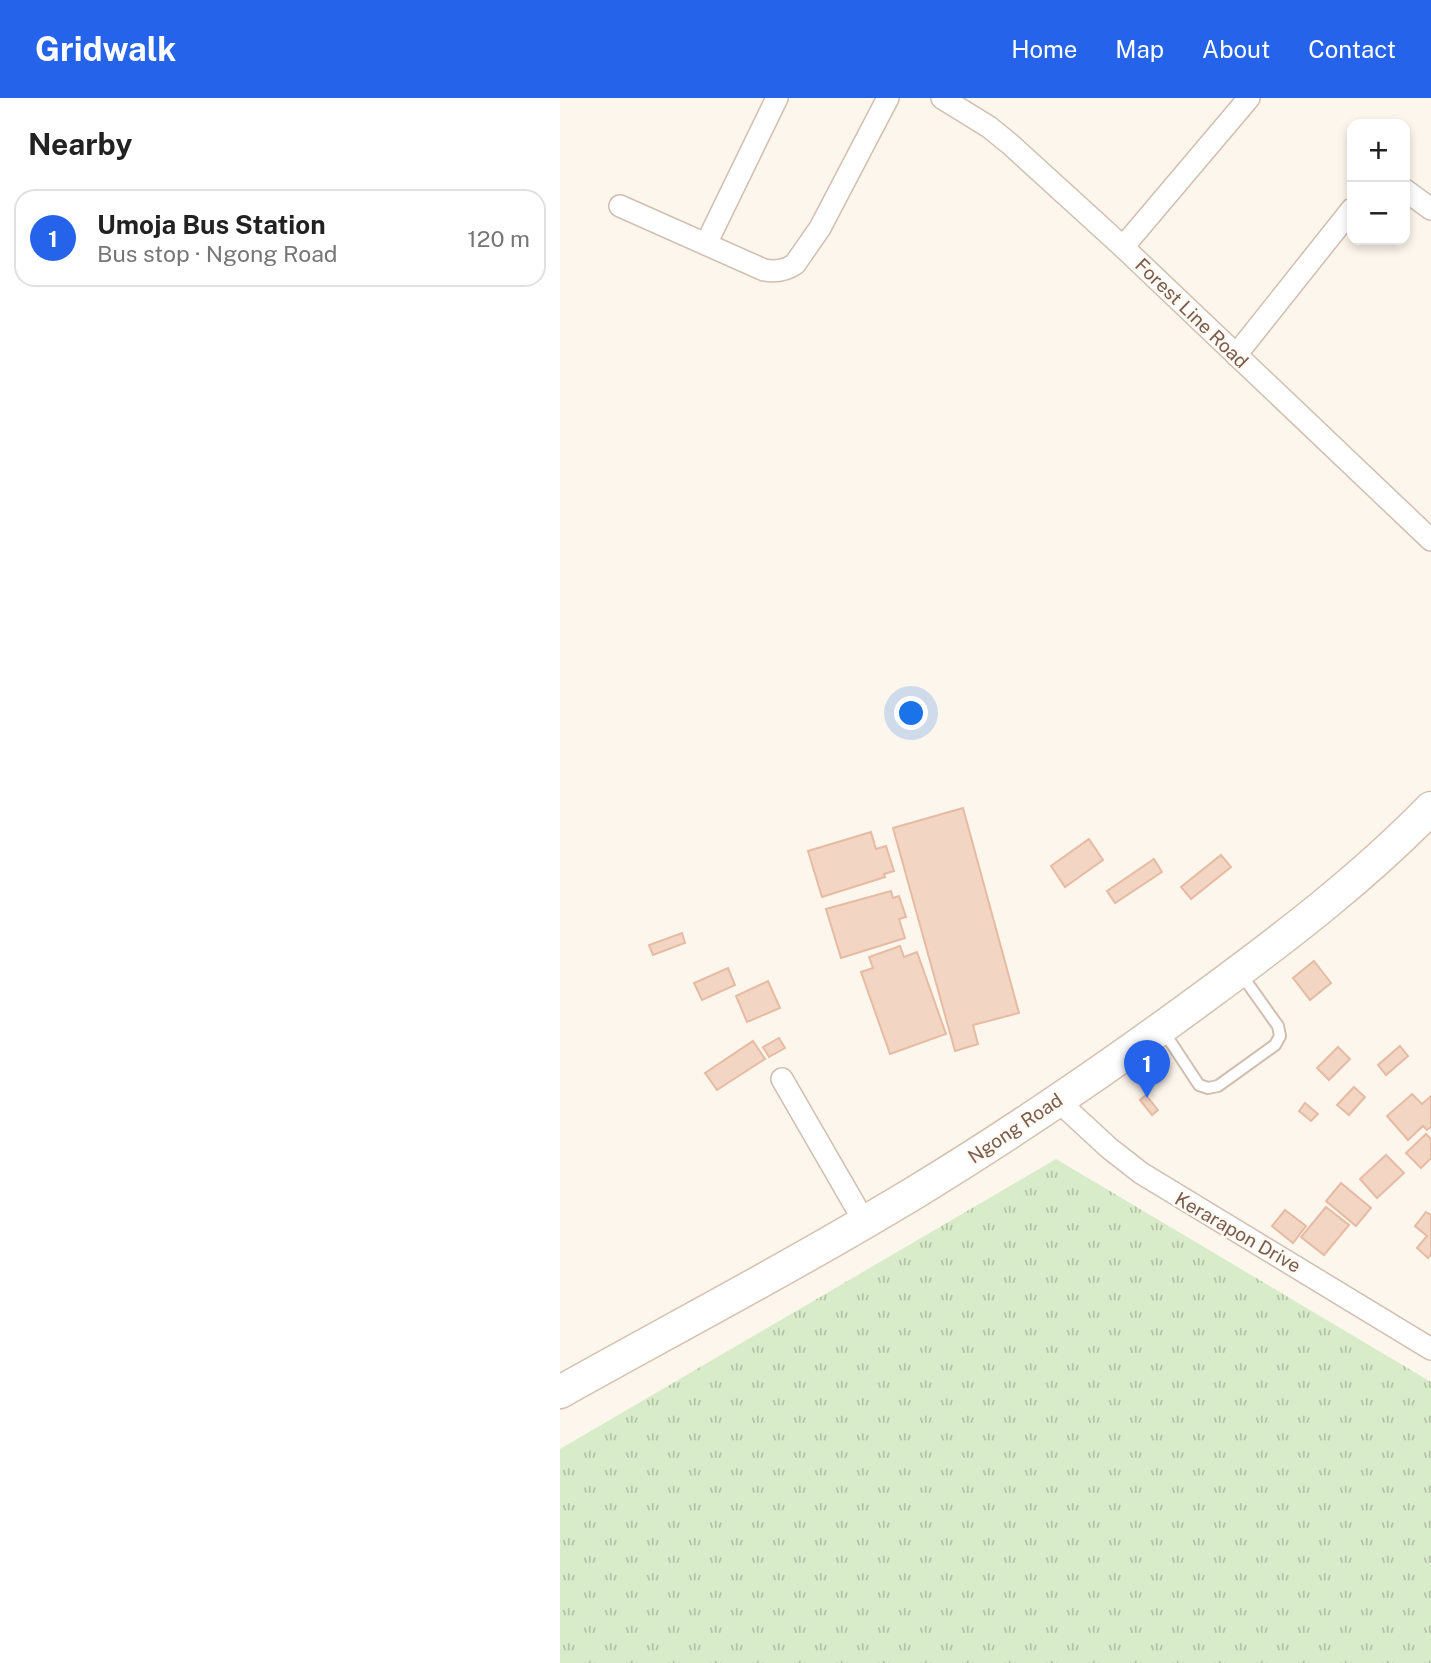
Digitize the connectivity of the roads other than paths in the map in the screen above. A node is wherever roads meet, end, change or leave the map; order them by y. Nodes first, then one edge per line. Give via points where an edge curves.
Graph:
1 (777, 98) edge
2 (888, 98) edge
3 (942, 98) edge
4 (1249, 98) edge
5 (1410, 194) edge
6 (620, 206) dead end
7 (1431, 209) edge
8 (1347, 215) edge
9 (706, 244) junction
10 (1123, 247) junction
11 (1236, 355) junction
12 (1428, 530) edge
13 (1431, 807) edge
14 (1239, 972) junction
15 (1162, 1029) junction
16 (782, 1079) dead end
17 (1057, 1100) junction
18 (864, 1222) junction
19 (1431, 1349) edge
20 (560, 1392) edge

1 - 9 street
2 - 9 street via 820,228 795,264 781,271 764,270
3 - 10 street, Forest Line Road via 1010,144
4 - 10 street
5 - 7 street
6 - 9 street
8 - 11 street
10 - 11 street, Forest Line Road
11 - 12 street, Forest Line Road
13 - 14 main road, Ngong Road via 1337,894
14 - 15 main road, Ngong Road
14 - 15 lane via 1278,1026 1280,1036 1275,1045 1218,1086 1208,1088 1199,1085
15 - 17 main road, Ngong Road
16 - 18 street
17 - 18 main road, Ngong Road
17 - 19 street, Kerarapon Drive via 1141,1173
18 - 20 main road, Ngong Road

